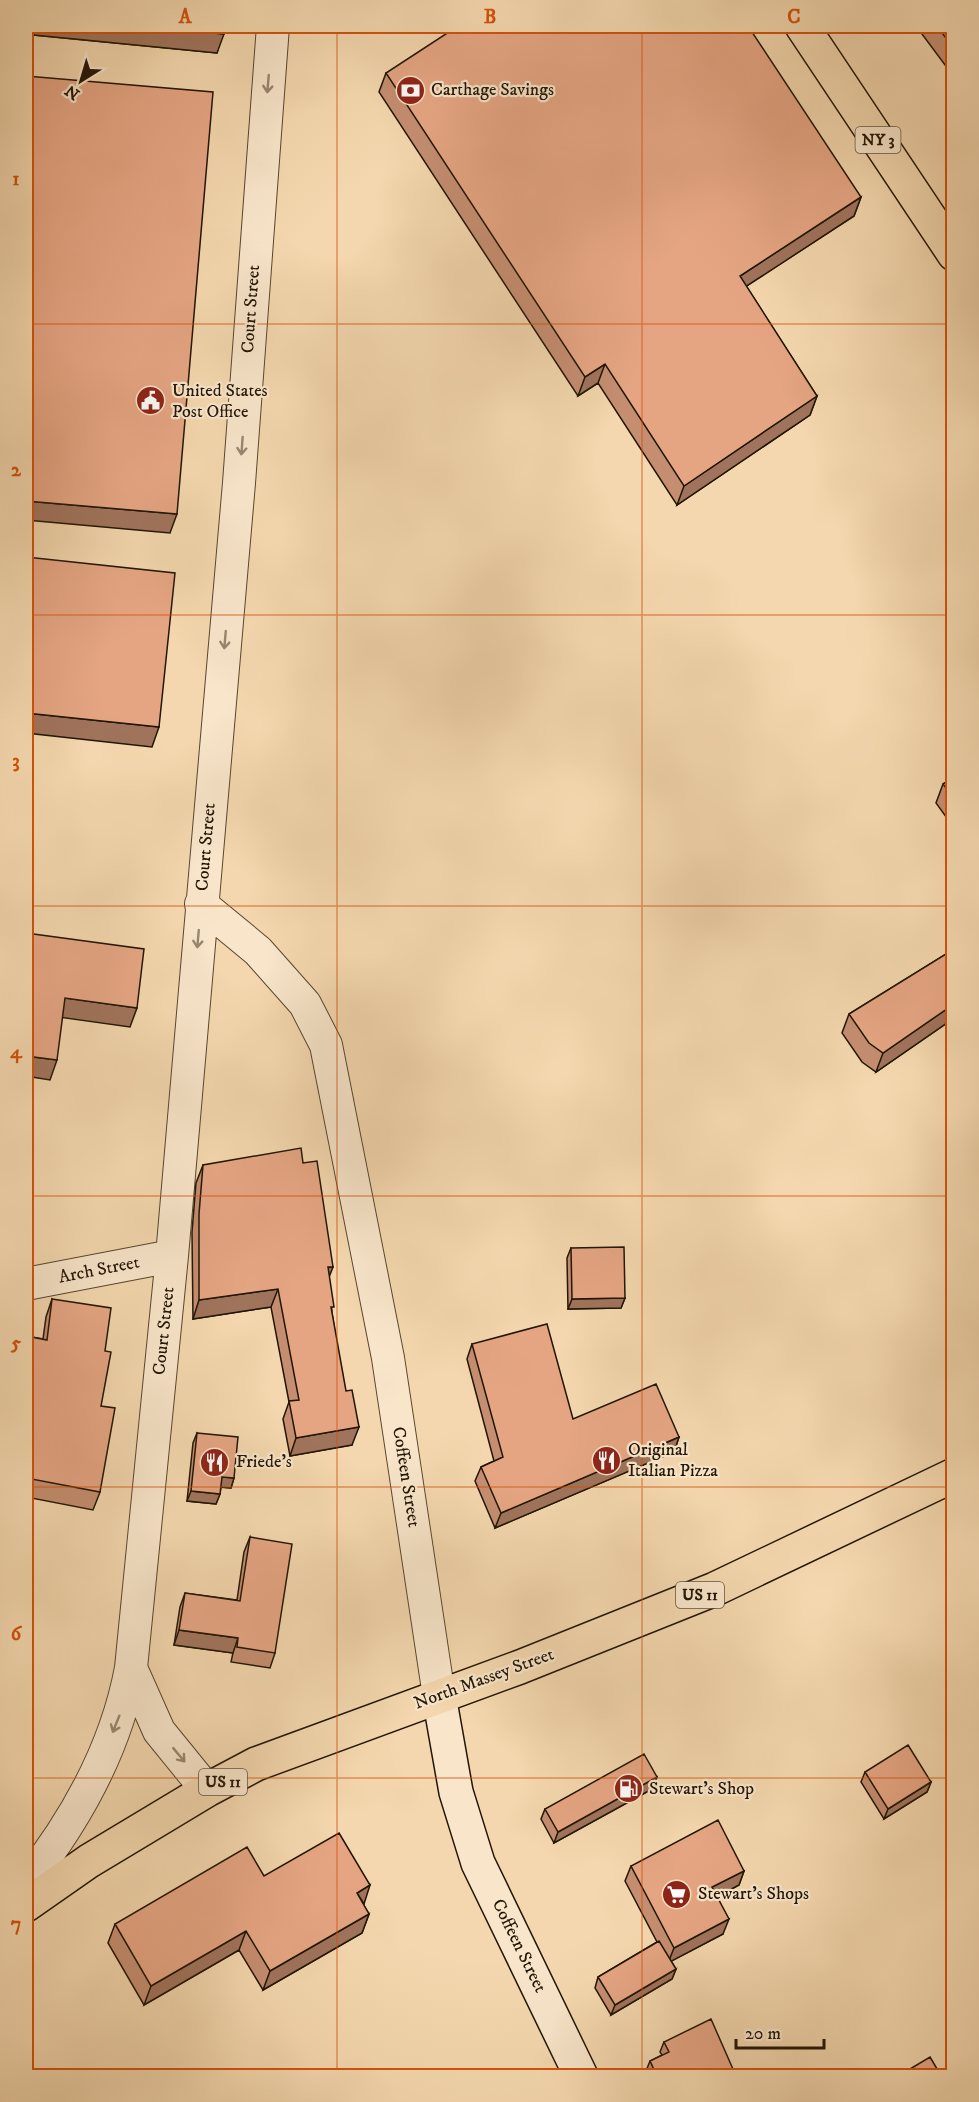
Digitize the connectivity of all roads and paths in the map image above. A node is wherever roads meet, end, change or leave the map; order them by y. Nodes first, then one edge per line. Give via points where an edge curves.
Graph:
1 (273, 26) edge
2 (802, 26) edge
3 (954, 254) edge
4 (201, 904) junction
5 (171, 1256) junction
6 (26, 1284) edge
7 (951, 1481) edge
8 (131, 1668) junction
9 (439, 1696) junction
10 (207, 1790) junction
11 (26, 1883) edge
12 (26, 1905) edge
13 (581, 2076) edge

1 -> 4 street, Court Street via 239,483
2 - 3 main road, NY 3
4 -> 5 street, Court Street
4 - 9 street, Coffeen Street via 258,951 305,1004 326,1044 388,1358
5 - 6 street, Arch Street
5 - 8 street, Court Street
7 - 9 main road, North Massey Street / US 11 via 715,1589
8 -> 10 street, Court Street via 159,1731
8 -> 11 street, Court Street via 124,1703 87,1794
9 - 10 main road, North Massey Street / US 11 via 256,1764
9 - 13 main road, Coffeen Street via 456,1792 478,1863
10 - 12 main road, North Massey Street / US 11 via 89,1861

